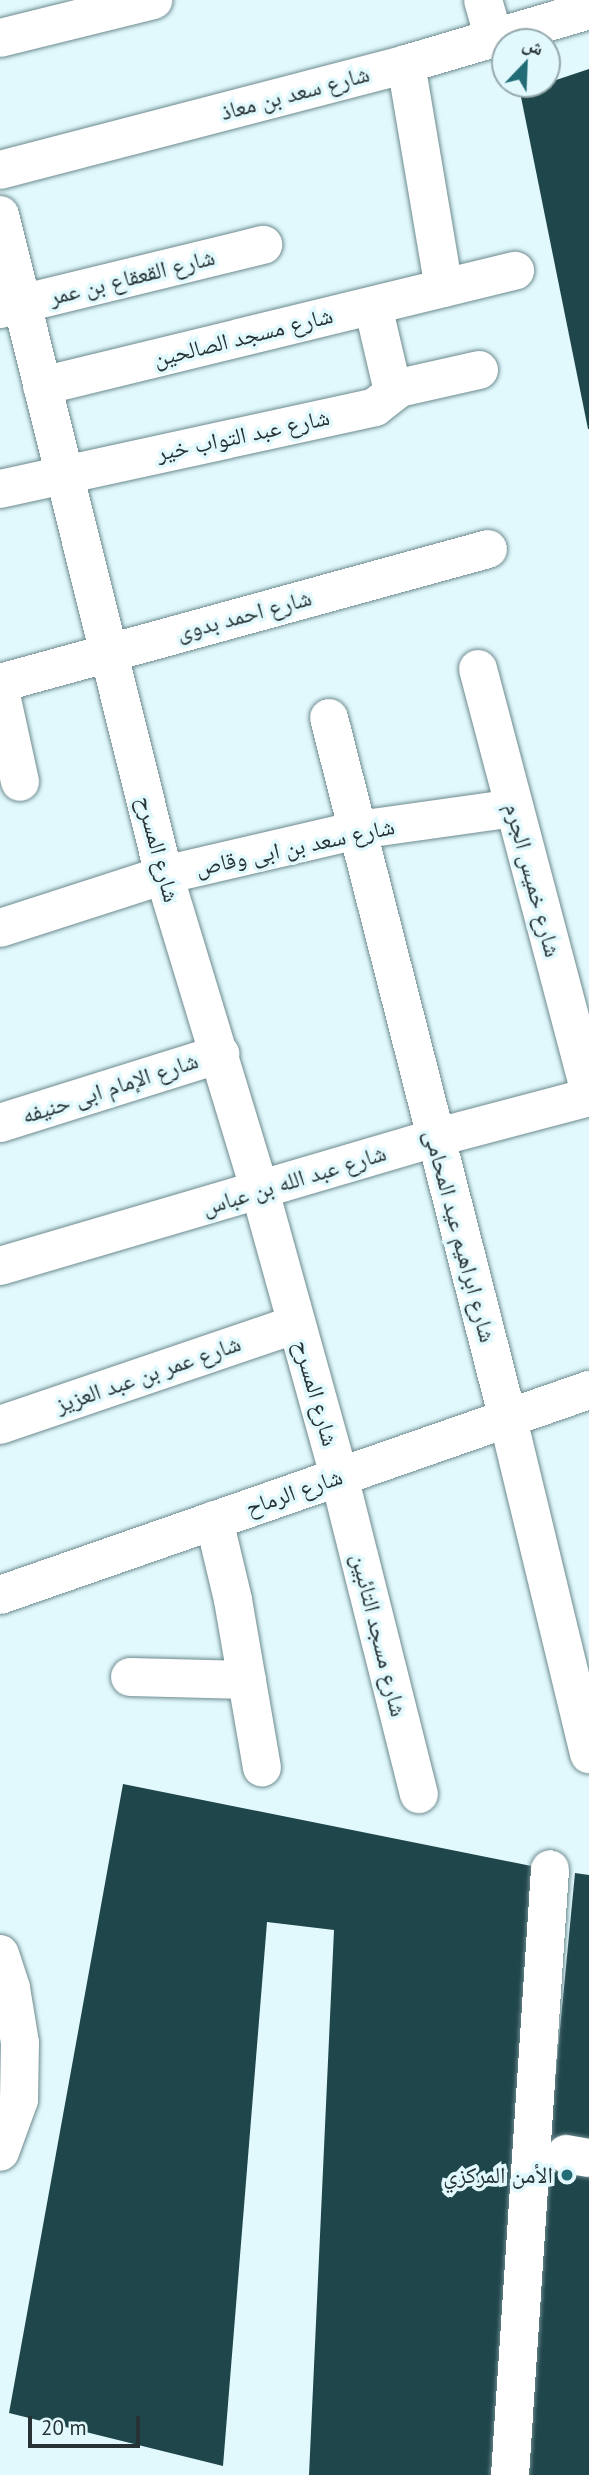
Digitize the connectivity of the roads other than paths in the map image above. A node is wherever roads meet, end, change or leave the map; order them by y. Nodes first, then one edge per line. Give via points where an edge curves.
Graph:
1 (153, 0) edge
2 (483, 0) edge
3 (589, 10) edge
4 (491, 28) edge
5 (530, 28) edge
6 (0, 38) edge
7 (491, 40) edge
8 (406, 64) junction
9 (0, 170) edge
10 (0, 215) edge
11 (263, 245) dead end
12 (516, 271) dead end
13 (444, 288) junction
14 (373, 306) junction
15 (11, 307) edge
16 (479, 370) dead end
17 (41, 386) junction
18 (393, 391) junction
19 (63, 474) junction
20 (0, 489) edge
21 (488, 549) dead end
22 (107, 652) junction
23 (478, 669) dead end
24 (0, 683) edge
25 (0, 690) edge
26 (329, 718) dead end
27 (20, 782) dead end
28 (514, 808) junction
29 (358, 830) junction
30 (164, 875) junction
31 (0, 928) edge
32 (220, 1054) junction
33 (589, 1090) edge
34 (589, 1097) edge
35 (0, 1123) edge
36 (434, 1138) junction
37 (260, 1191) junction
38 (0, 1266) edge
39 (296, 1324) junction
40 (589, 1390) edge
41 (508, 1419) junction
42 (0, 1424) edge
43 (339, 1476) junction
44 (214, 1520) junction
45 (0, 1595) edge
46 (130, 1677) dead end
47 (247, 1680) junction
48 (589, 1754) edge
49 (262, 1768) dead end
50 (419, 1794) dead end
51 (550, 1869) dead end
52 (0, 1954) edge
53 (0, 2151) edge
54 (510, 2475) edge

1 - 6 street
2 - 4 street
3 - 5 street, شارع سعد بن معاذ
7 - 8 street, شارع سعد بن معاذ
8 - 9 street, شارع سعد بن معاذ
8 - 13 street
10 - 15 street, شارع المسرح
11 - 15 street, شارع القعقاع بن عمر
12 - 13 street, شارع مسجد الصالحين
13 - 14 street, شارع مسجد الصالحين
14 - 17 street, شارع مسجد الصالحين
14 - 18 street
15 - 17 street, شارع المسرح
16 - 18 street, شارع عبد التواب خير
17 - 19 street, شارع المسرح
18 - 19 street, شارع عبد التواب خير via 375,407
19 - 20 street, شارع عبد التواب خير
19 - 22 street, شارع المسرح
21 - 22 street, شارع احمد بدوى
22 - 24 street, شارع احمد بدوى
22 - 30 street, شارع المسرح
23 - 28 street, شارع خميس الجرم
25 - 27 street
26 - 29 street, شارع ابراهيم عيد المحامى
28 - 29 street, شارع سعد بن ابى وقاص
28 - 33 street, شارع خميس الجرم
29 - 30 street, شارع سعد بن ابى وقاص
29 - 36 street, شارع ابراهيم عيد المحامى
30 - 31 street, شارع سعد بن ابى وقاص
30 - 32 street, شارع المسرح
32 - 35 street, شارع الإمام ابى حنيفه
32 - 37 street, شارع المسرح
34 - 36 street, شارع عبد الله بن عباس
36 - 37 street, شارع عبد الله بن عباس
36 - 41 street, شارع ابراهيم عيد المحامى
37 - 38 street, شارع عبد الله بن عباس
37 - 39 street, شارع المسرح
39 - 42 street, شارع عمر بن عبد العزيز
39 - 43 street, شارع المسرح
40 - 41 street, شارع الرماح
41 - 43 street, شارع الرماح
41 - 48 street, شارع ابراهيم عيد المحامى
43 - 44 street, شارع الرماح
43 - 50 street, شارع مسجد التائبين
44 - 45 street, شارع الرماح
44 - 47 street
46 - 47 street
47 - 49 street
51 - 54 street
52 - 53 street via 20,2043 19,2100

